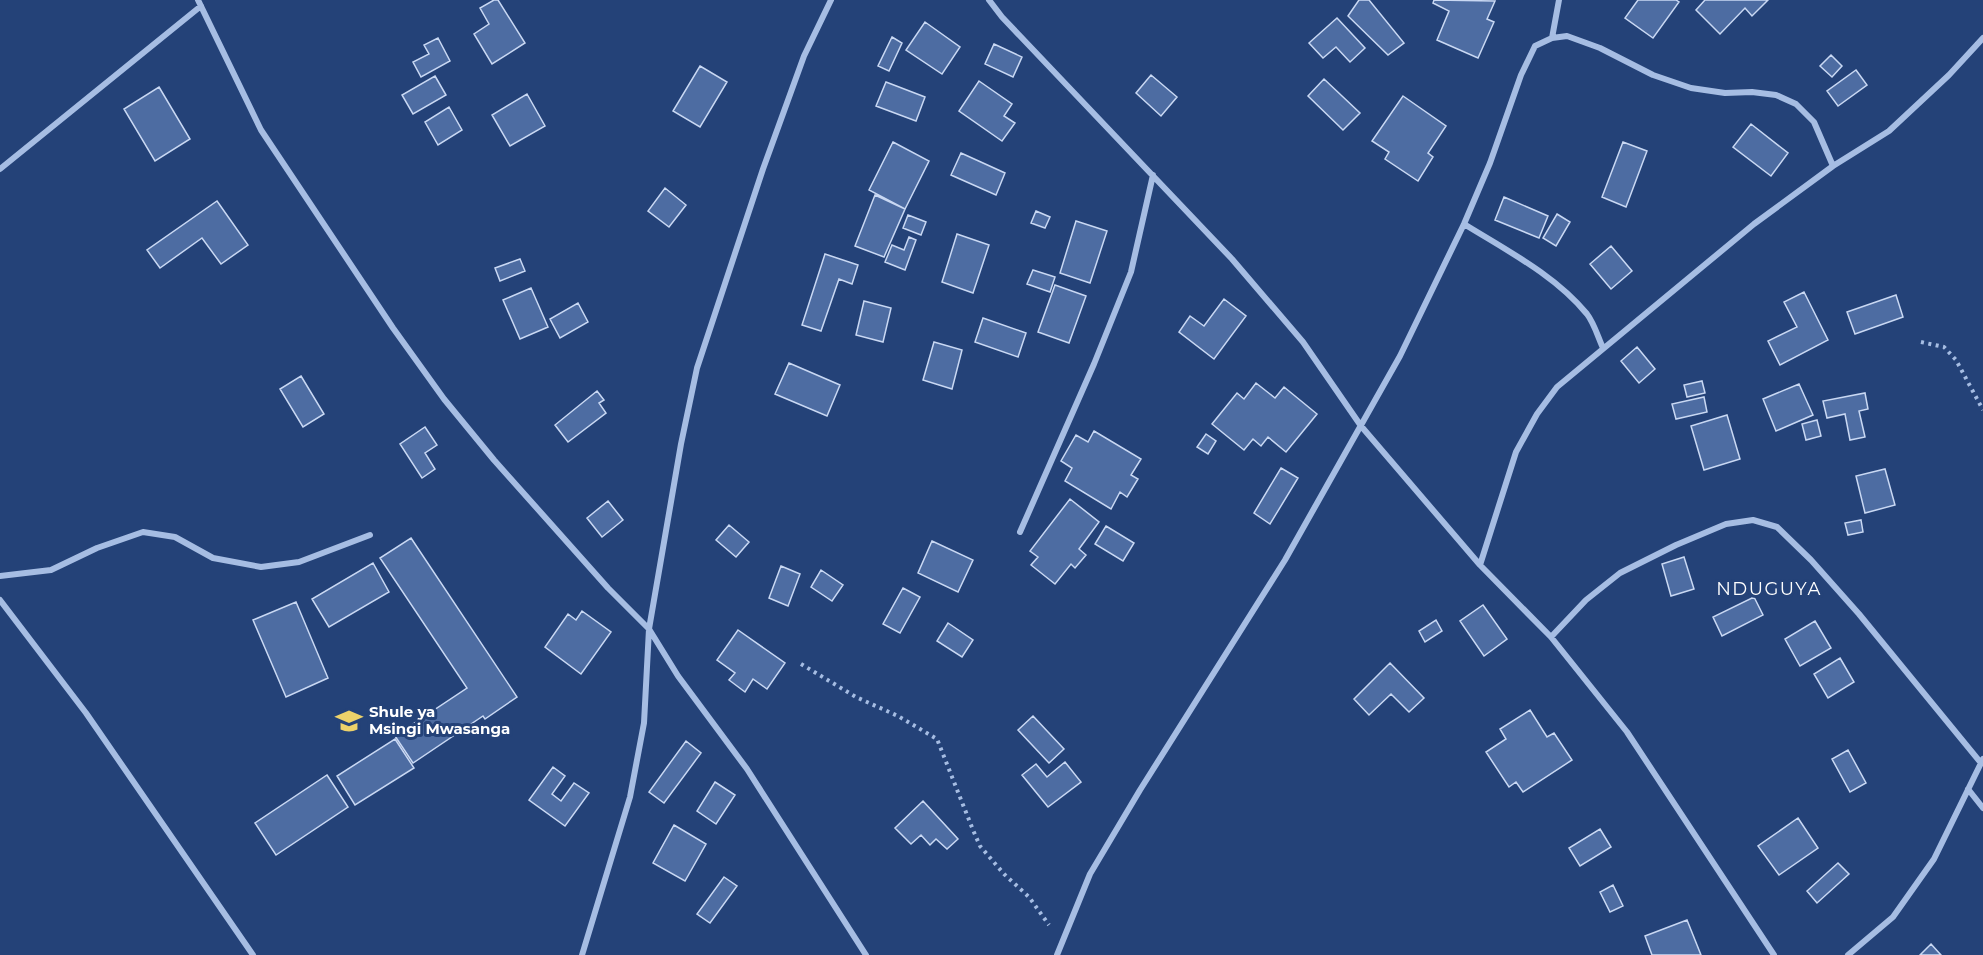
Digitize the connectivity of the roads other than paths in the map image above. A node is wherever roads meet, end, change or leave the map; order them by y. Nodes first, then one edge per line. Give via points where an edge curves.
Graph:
1 (831, 0) edge
2 (989, 0) edge
3 (1559, 0) edge
4 (199, 3) edge
5 (1552, 38) junction
6 (1983, 38) edge
7 (1833, 166) junction
8 (0, 170) edge
9 (1153, 175) junction
10 (1464, 224) junction
11 (1603, 348) junction
12 (1361, 426) junction
13 (1020, 532) dead end
14 (370, 535) dead end
15 (1480, 565) junction
16 (0, 576) edge
17 (0, 600) edge
18 (649, 630) junction
19 (1551, 637) junction
20 (1982, 761) edge
21 (1968, 789) junction
22 (1983, 808) edge
23 (253, 955) edge
24 (582, 955) edge
25 (866, 955) edge
26 (1057, 955) edge
27 (1774, 955) edge
28 (1848, 955) edge

1 - 18 street via 804,56 697,368
2 - 9 street
3 - 5 street
4 - 8 street
4 - 18 street via 261,130 393,328 494,460
5 - 7 street via 1567,36 1691,88 1776,95 1796,104 1814,122
5 - 10 street via 1535,46 1521,75
6 - 7 street via 1889,131
7 - 11 street via 1754,224
9 - 12 street via 1303,342
9 - 13 street via 1131,272
10 - 11 street via 1563,291 1588,316
10 - 12 street
11 - 15 street via 1557,387 1537,414 1516,452
12 - 15 street
12 - 26 street via 1285,560 1090,874
14 - 16 street via 299,562 261,567 213,558 175,537 143,532 51,570
15 - 19 street
17 - 23 street via 86,713
18 - 24 street via 644,723 630,797
18 - 25 street via 747,769
19 - 20 street via 1586,600 1620,573 1726,524 1753,520 1777,527 1811,560
19 - 27 street via 1627,732
20 - 21 street
21 - 22 street
21 - 28 street via 1934,859 1914,888 1893,916

